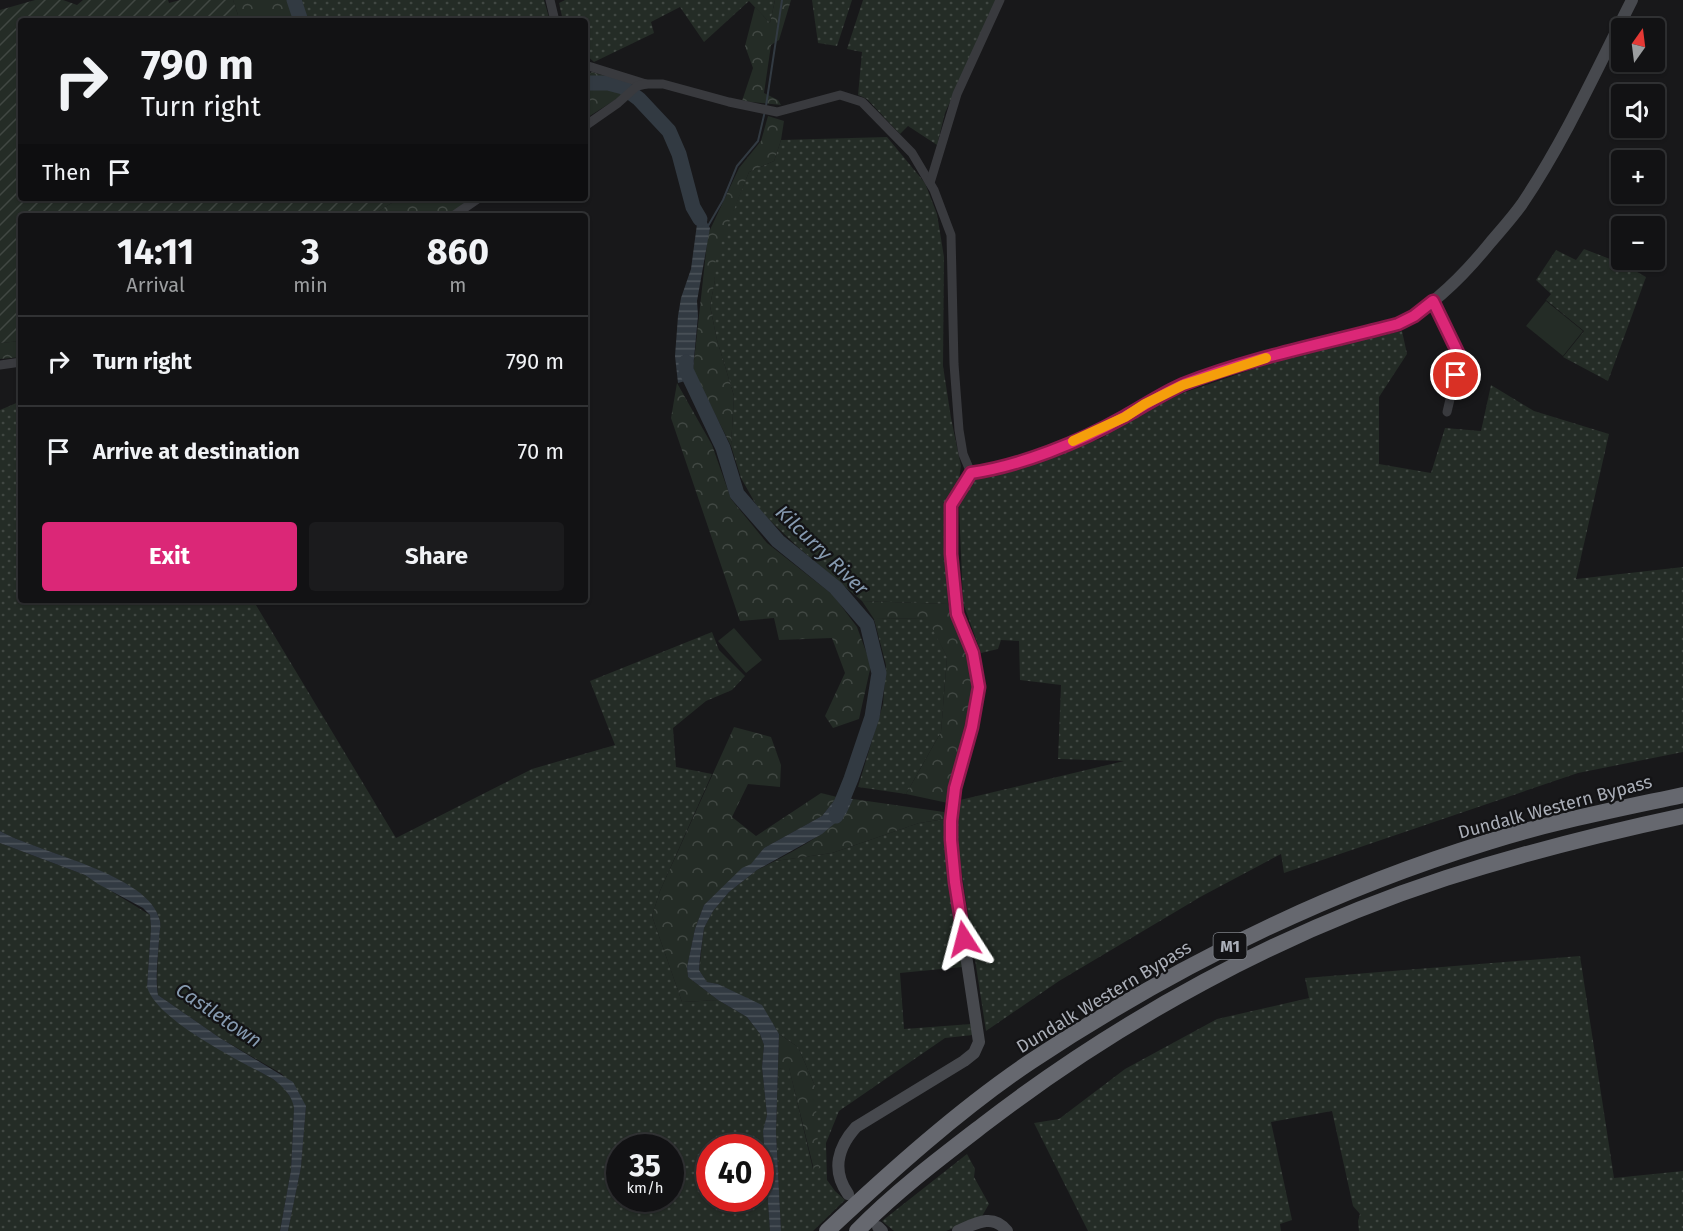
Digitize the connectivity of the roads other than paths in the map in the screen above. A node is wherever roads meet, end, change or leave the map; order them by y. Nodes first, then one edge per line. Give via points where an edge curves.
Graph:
1 (550, 0) edge
2 (1000, 0) edge
3 (1632, 0) edge
4 (554, 18) edge
5 (588, 66) edge
6 (641, 85) junction
7 (588, 124) edge
8 (930, 183) junction
9 (475, 201) edge
10 (457, 213) edge
11 (1433, 301) junction
12 (18, 362) edge
13 (0, 365) edge
14 (1447, 412) dead end
15 (971, 473) junction
16 (1683, 795) edge
17 (1683, 816) edge
18 (848, 1194) dead end
19 (827, 1231) edge
20 (857, 1231) edge
21 (958, 1231) edge
22 (1007, 1231) edge

1 - 4 street
2 - 8 street via 957,94
3 - 11 street via 1553,155 1520,206 1472,265
5 - 6 street
6 - 7 street
6 - 8 street via 663,84 777,112 840,95 862,102 912,153
8 - 15 street via 951,235 959,430
9 - 10 street
11 - 14 street via 1460,357
11 - 15 street via 1398,324 1267,357 1183,385 1125,417 1037,456
12 - 13 street
15 - 18 street via 951,505 951,554 957,614 973,653 979,687 955,788 951,840 979,1042 974,1053 856,1127 845,1138 837,1163 841,1185
16 - 19 highway, Dundalk Western Bypass / M1 via 1489,842 1346,893 1250,935 1145,991 1029,1063 912,1155
17 - 20 highway, Dundalk Western Bypass / M1 via 1445,878 1279,944 1174,998 1067,1063 947,1153
21 - 22 street via 992,1220

